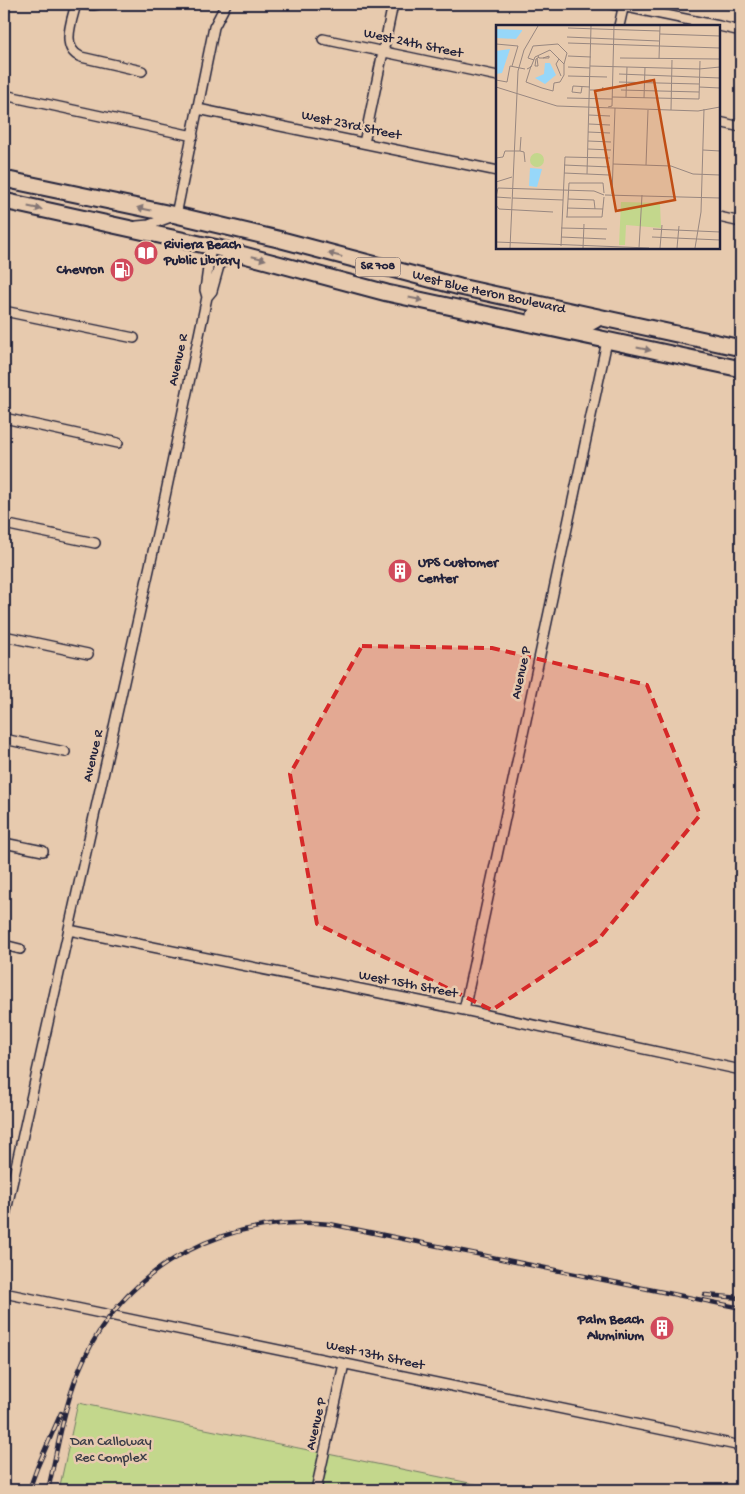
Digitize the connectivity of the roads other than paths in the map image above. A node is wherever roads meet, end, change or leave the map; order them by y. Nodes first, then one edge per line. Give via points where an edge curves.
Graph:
1 (78, 4) edge
2 (98, 4) edge
3 (226, 4) edge
4 (393, 4) edge
5 (612, 4) edge
6 (624, 5) edge
7 (619, 25) edge
8 (714, 25) edge
9 (720, 26) edge
10 (741, 31) edge
11 (322, 39) dead end
12 (383, 52) junction
13 (142, 71) dead end
14 (496, 76) edge
15 (4, 95) edge
16 (198, 109) junction
17 (720, 122) edge
18 (741, 127) edge
19 (192, 136) junction
20 (364, 143) junction
21 (496, 171) edge
22 (4, 179) edge
23 (4, 201) edge
24 (176, 216) junction
25 (720, 217) edge
26 (741, 222) edge
27 (126, 227) junction
28 (211, 246) junction
29 (234, 252) junction
30 (207, 296) junction
31 (4, 310) edge
32 (483, 314) junction
33 (599, 317) junction
34 (134, 338) dead end
35 (607, 341) junction
36 (712, 342) junction
37 (741, 348) edge
38 (741, 369) edge
39 (4, 418) edge
40 (118, 443) dead end
41 (4, 524) edge
42 (95, 542) dead end
43 (4, 636) edge
44 (88, 654) dead end
45 (4, 739) edge
46 (65, 752) dead end
47 (4, 843) edge
48 (43, 851) dead end
49 (69, 930) junction
50 (4, 945) edge
51 (20, 949) dead end
52 (464, 1010) junction
53 (741, 1070) edge
54 (4, 1220) edge
55 (4, 1293) edge
56 (344, 1364) junction
57 (741, 1446) edge
58 (316, 1490) edge

1 - 2 street
1 - 13 street via 69,40 74,53
3 - 16 street via 214,27
4 - 12 street
5 - 6 street
6 - 7 street
6 - 8 street
9 - 10 street
11 - 12 street, West 24th Street
12 - 14 street, West 24th Street
12 - 20 street
15 - 19 street
16 - 19 street
16 - 20 street, West 23rd Street
17 - 18 street
19 - 24 street
20 - 21 street, West 23rd Street
24 -> 22 main road, West Blue Heron Boulevard / SR 708
23 -> 27 main road, West Blue Heron Boulevard / SR 708
24 - 27 street via 149,225
33 -> 24 main road, West Blue Heron Boulevard / SR 708 via 460,287
25 - 26 street
27 - 28 main road, West Blue Heron Boulevard / SR 708
28 - 29 main road, West Blue Heron Boulevard / SR 708
28 - 30 street, Avenue R
29 - 30 street, Avenue R via 220,266 212,291
29 -> 32 main road, West Blue Heron Boulevard / SR 708 via 387,293
30 - 49 street, Avenue R
31 - 34 street
32 - 33 main road via 500,308 586,325
32 - 35 main road, West Blue Heron Boulevard / SR 708
33 - 36 main road, West Blue Heron Boulevard / SR 708
35 - 36 main road via 620,333 704,348
35 -> 38 main road, West Blue Heron Boulevard / SR 708
35 - 52 street, Avenue P
36 - 37 main road, West Blue Heron Boulevard / SR 708
39 - 40 street
41 - 42 street
43 - 44 street
45 - 46 street
47 - 48 street
49 - 52 street, West 15th Street
49 - 54 street, Avenue R
50 - 51 street
52 - 53 street, West 15th Street
55 - 56 street, West 13th Street
56 - 57 street, West 13th Street
56 - 58 street, Avenue P

